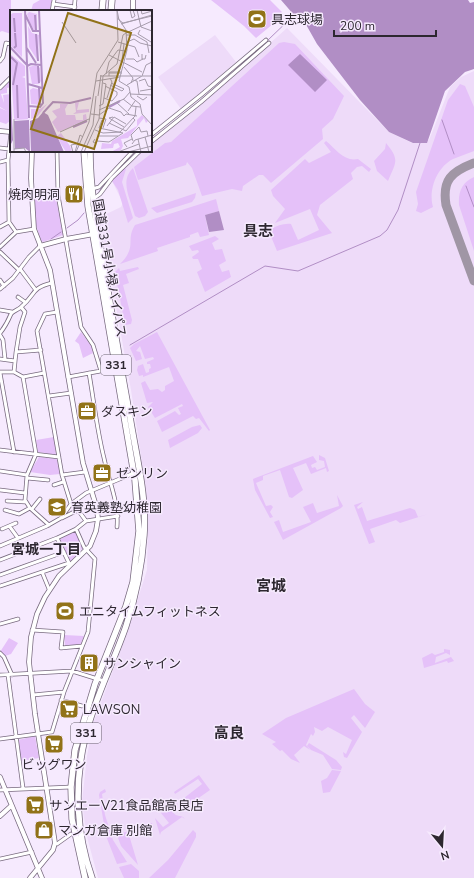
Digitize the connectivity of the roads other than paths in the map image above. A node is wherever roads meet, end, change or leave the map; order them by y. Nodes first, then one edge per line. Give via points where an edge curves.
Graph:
1 (54, 0) edge
2 (75, 0) edge
3 (103, 0) edge
4 (112, 0) edge
5 (53, 4) junction
6 (74, 9) edge
7 (52, 10) edge
8 (102, 10) edge
9 (111, 10) edge
10 (10, 44) edge
11 (0, 61) edge
12 (10, 78) edge
13 (0, 88) edge
14 (166, 122) junction
15 (169, 126) junction
16 (0, 131) edge
17 (10, 132) edge
18 (152, 134) edge
19 (10, 140) edge
20 (152, 141) edge
21 (0, 148) edge
22 (9, 149) junction
23 (32, 152) edge
24 (57, 152) edge
25 (84, 152) edge
26 (90, 152) edge
27 (132, 152) edge
28 (139, 152) edge
29 (8, 160) junction
30 (0, 162) edge
31 (92, 189) junction
32 (58, 195) junction
33 (31, 196) junction
34 (9, 197) junction
35 (93, 199) junction
36 (9, 222) junction
37 (0, 227) edge
38 (34, 229) junction
39 (16, 232) junction
40 (95, 234) junction
41 (66, 239) junction
42 (40, 246) junction
43 (0, 247) edge
44 (0, 252) edge
45 (20, 269) junction
46 (0, 280) edge
47 (52, 283) junction
48 (4, 286) junction
49 (0, 289) edge
50 (35, 289) junction
51 (18, 297) dead end
52 (25, 302) junction
53 (21, 307) junction
54 (0, 310) edge
55 (12, 312) junction
56 (57, 312) junction
57 (0, 334) edge
58 (41, 350) junction
59 (16, 352) junction
60 (0, 359) edge
61 (5, 359) junction
62 (15, 361) junction
63 (117, 368) junction
64 (101, 371) junction
65 (14, 372) junction
66 (0, 373) edge
67 (44, 373) junction
68 (89, 373) junction
69 (23, 377) junction
70 (68, 377) junction
71 (71, 393) junction
72 (49, 396) junction
73 (0, 450) edge
74 (14, 452) junction
75 (36, 454) junction
76 (59, 457) junction
77 (0, 471) edge
78 (85, 472) junction
79 (137, 473) junction
80 (62, 475) junction
81 (27, 477) junction
82 (48, 480) dead end
83 (63, 482) junction
84 (111, 483) junction
85 (54, 485) dead end
86 (0, 490) edge
87 (91, 491) junction
88 (25, 493) junction
89 (40, 499) dead end
90 (7, 501) dead end
91 (26, 502) junction
92 (71, 504) junction
93 (31, 509) junction
94 (4, 510) dead end
95 (118, 516) junction
96 (61, 518) junction
97 (98, 519) junction
98 (86, 521) junction
99 (16, 523) dead end
100 (49, 525) junction
101 (10, 527) junction
102 (117, 527) dead end
103 (2, 529) dead end
104 (76, 529) junction
105 (18, 538) junction
106 (57, 538) junction
107 (0, 546) edge
108 (86, 550) junction
109 (64, 552) junction
110 (0, 560) edge
111 (42, 572) junction
112 (0, 575) edge
113 (0, 586) edge
114 (49, 589) junction
115 (18, 619) dead end
116 (0, 624) edge
117 (32, 630) junction
118 (82, 646) junction
119 (0, 653) edge
120 (72, 671) junction
121 (30, 674) junction
122 (0, 675) edge
123 (10, 675) junction
124 (101, 680) junction
125 (64, 692) junction
126 (33, 695) junction
127 (62, 700) junction
128 (82, 706) dead end
129 (38, 734) junction
130 (16, 737) junction
131 (0, 739) edge
132 (0, 777) edge
133 (46, 787) junction
134 (71, 787) junction
135 (24, 788) junction
136 (2, 790) edge
137 (11, 806) junction
138 (0, 816) edge
139 (71, 834) dead end
140 (57, 844) dead end
141 (32, 852) junction
142 (0, 859) edge
143 (38, 868) junction
144 (30, 878) edge
145 (42, 878) edge
146 (85, 878) edge
147 (92, 878) edge

1 - 5 street
2 - 6 street
3 - 8 highway
4 - 9 highway
5 - 6 street
5 - 7 street
10 - 11 street via 6,43
12 - 13 street
14 - 15 street
14 - 15 street via 267,41 201,102
14 - 18 street
15 - 20 street
16 - 17 street
19 - 22 street
21 - 22 street
22 - 29 street
23 - 33 street
24 - 32 street
25 - 40 highway, 国道331号小禄バイパス / 331 via 86,190
26 - 31 highway, 国道331号小禄バイパス / 331
27 - 31 street via 99,187
28 - 35 street
29 - 30 street
29 - 34 street
31 - 35 highway, 国道331号小禄バイパス / 331
32 - 33 street
32 - 41 street
33 - 34 street
33 - 38 street
34 - 36 street
35 - 40 highway, 国道331号小禄バイパス / 331
36 - 37 street
36 - 39 street
38 - 39 street
38 - 42 street
39 - 43 street
40 - 41 street
40 - 63 highway, 国道331号小禄バイパス / 331
40 - 79 highway, 国道331号小禄バイパス / 331
41 - 42 street
41 - 64 street via 81,328 93,345
42 - 45 street
42 - 47 street via 47,260
44 - 45 street
45 - 48 street
45 - 50 street
46 - 48 street
47 - 50 street
47 - 56 street
48 - 49 street
50 - 52 street
51 - 52 street
52 - 53 street
53 - 55 street
53 - 59 street via 25,312
54 - 55 street
55 - 57 street
56 - 58 street via 43,316 37,331
56 - 70 street
57 - 61 street
58 - 59 street
58 - 67 street
59 - 62 street
60 - 61 street
61 - 62 street
62 - 65 street
63 - 64 street
63 - 79 highway, 国道331号小禄バイパス / 331
64 - 68 street
65 - 66 street
65 - 69 street
66 - 74 street
67 - 69 street
67 - 72 street
68 - 70 street
68 - 84 street via 104,459
69 - 75 street
70 - 71 street
71 - 72 street
71 - 78 street
72 - 76 street
73 - 74 street
74 - 75 street
75 - 76 street
75 - 81 street
76 - 80 street
77 - 81 street
78 - 80 street
78 - 87 street
79 - 84 street
79 - 124 highway, 国道331号小禄バイパス / 331 via 139,531 133,582
80 - 83 street
81 - 82 street
81 - 88 street
83 - 85 street
83 - 92 street
84 - 87 street
84 - 95 street
86 - 88 street
87 - 92 street
87 - 97 street
88 - 91 street
89 - 93 street
90 - 91 street
91 - 93 street
92 - 96 street
93 - 94 street via 19,514
93 - 100 street
95 - 97 street
95 - 102 street
96 - 98 street via 78,510
96 - 100 street
97 - 98 street
97 - 108 street via 95,537
98 - 104 street
99 - 101 street
100 - 105 street
101 - 103 street
101 - 105 street
104 - 106 street
104 - 108 street
105 - 107 street
106 - 109 street
106 - 110 street
108 - 114 street
108 - 118 street via 95,559 95,570 88,632
109 - 111 street via 69,562
109 - 112 street
111 - 113 street
111 - 114 street
114 - 117 street via 41,603
115 - 116 street
117 - 118 street via 63,632 61,648
117 - 121 street via 29,648
118 - 120 street
119 - 123 street
120 - 121 street
120 - 124 street
120 - 125 street
121 - 123 street
121 - 126 street
122 - 123 street
123 - 130 street
124 - 134 highway, 国道331号小禄バイパス / 331 via 77,741
124 - 147 highway, 国道331号小禄バイパス / 331 via 85,738 78,787 81,833
125 - 126 street
125 - 127 street
126 - 129 street
127 - 128 street
127 - 129 street via 52,732
129 - 130 street
129 - 133 street
130 - 131 street
130 - 135 street
132 - 136 street
133 - 134 street
133 - 135 street
133 - 143 street via 55,845
134 - 146 highway, 国道331号小禄バイパス / 331 via 74,832
135 - 136 street
136 - 137 street
137 - 138 street
137 - 141 street
139 - 140 street
141 - 142 street
141 - 143 street
143 - 144 street
143 - 145 street

